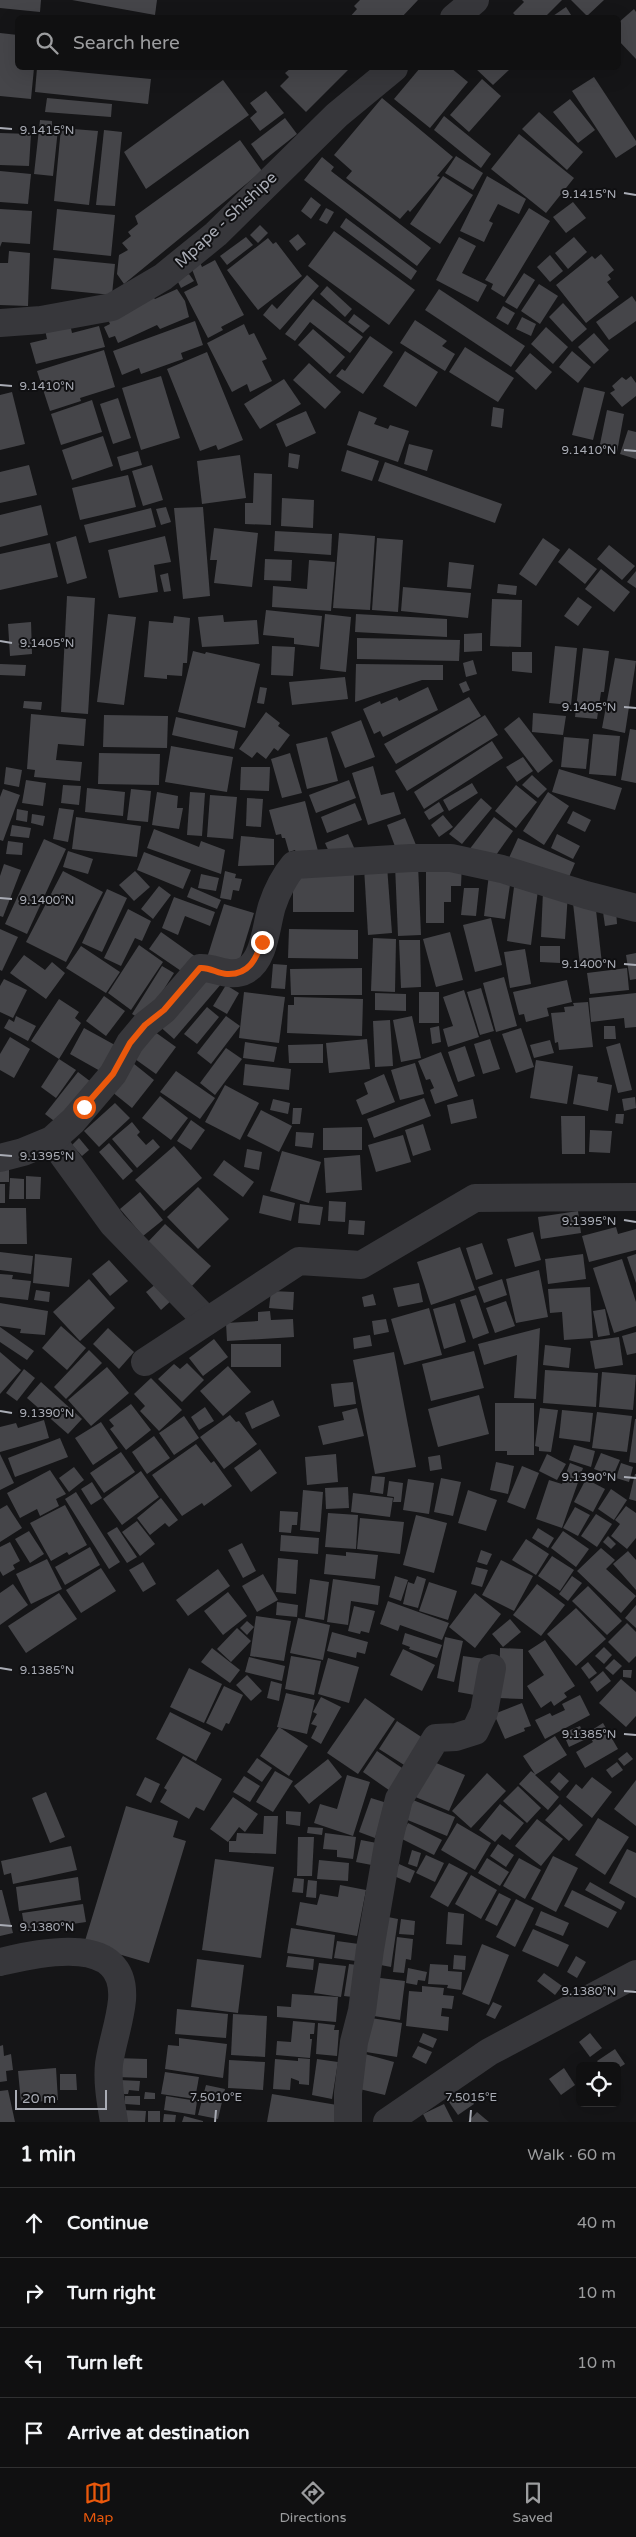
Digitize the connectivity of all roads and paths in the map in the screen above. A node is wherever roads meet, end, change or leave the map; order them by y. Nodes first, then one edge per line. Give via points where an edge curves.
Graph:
1 (475, 0) edge
2 (458, 15) edge
3 (392, 70) edge
4 (0, 323) edge
5 (636, 908) edge
6 (52, 1140) junction
7 (0, 1158) edge
8 (636, 1197) edge
9 (207, 1321) junction
10 (145, 1362) dead end
11 (492, 1668) dead end
12 (0, 1962) edge
13 (636, 1974) edge
14 (114, 2122) edge
15 (348, 2122) edge
16 (387, 2122) edge

1 - 2 street
3 - 4 street, Mpape - Shishipe via 337,115 216,234 164,277 112,307 41,320
5 - 6 street via 502,869 451,858 294,865 285,876 272,906 255,961 245,970 227,974 200,968 164,1010 145,1025 130,1043 113,1074 73,1121
6 - 7 street
6 - 9 street via 114,1224
8 - 9 street via 475,1198 361,1265 299,1261
9 - 10 street
11 - 15 street via 484,1712 474,1731 456,1737 436,1738 400,1799 389,1840 362,2011 354,2042
12 - 14 street via 48,1951 90,1953 113,1964 120,1979 122,1999 109,2066
13 - 16 street via 489,2052

